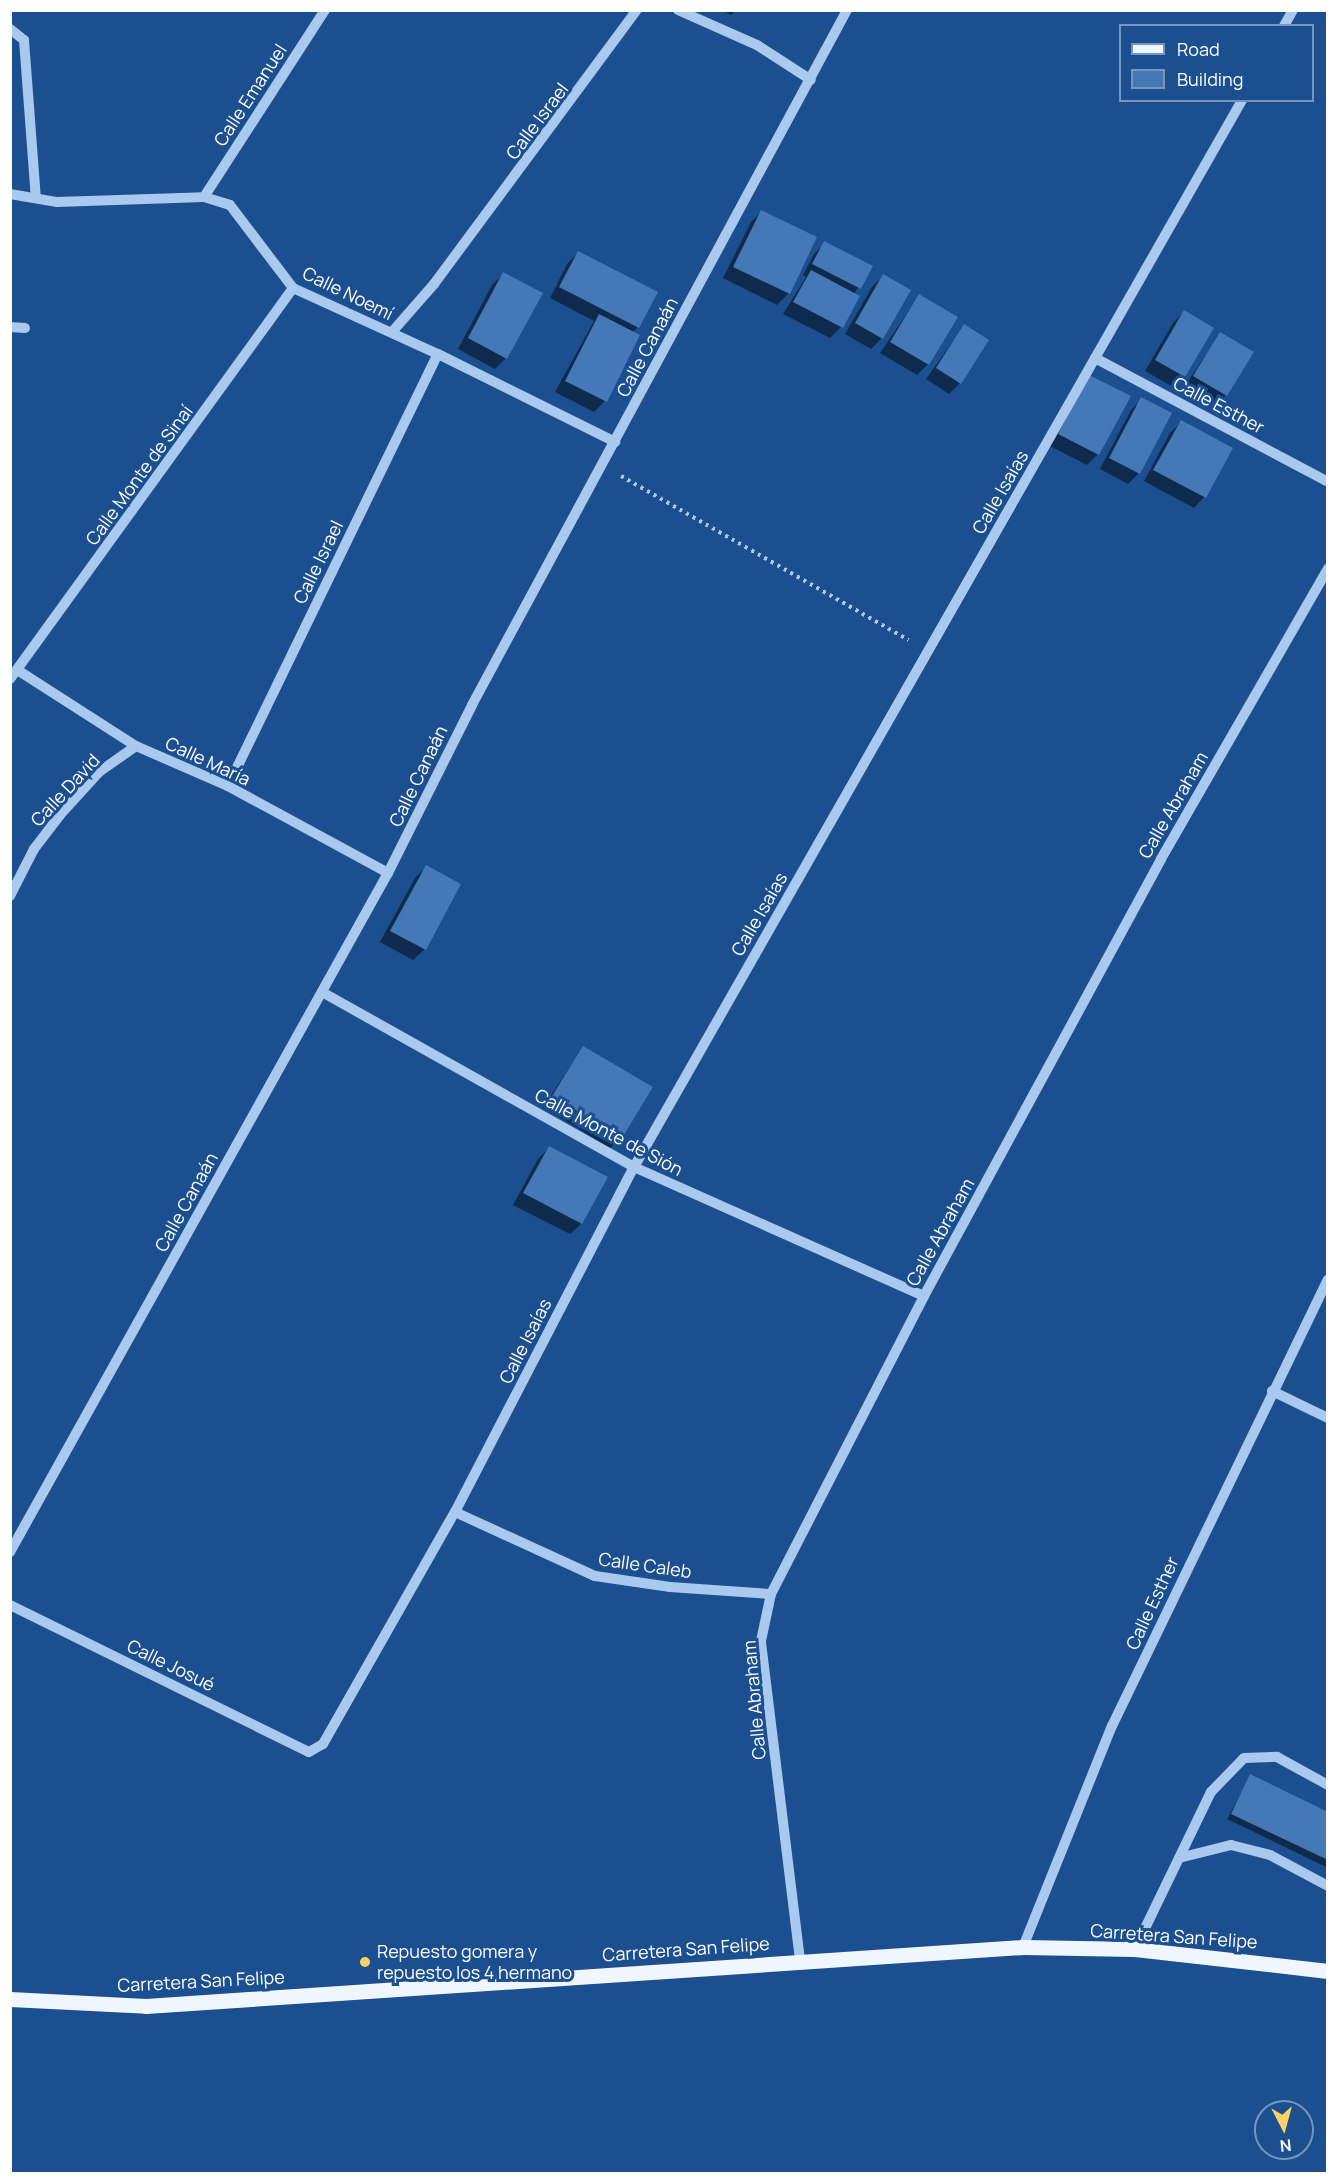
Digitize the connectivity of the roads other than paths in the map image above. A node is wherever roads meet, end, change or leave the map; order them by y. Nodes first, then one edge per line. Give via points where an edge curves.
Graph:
1 (325, 10) edge
2 (637, 10) edge
3 (678, 10) edge
4 (847, 10) edge
5 (1293, 10) edge
6 (1285, 24) edge
7 (10, 29) edge
8 (811, 80) junction
9 (1241, 102) edge
10 (10, 194) edge
11 (204, 197) junction
12 (36, 198) junction
13 (293, 288) junction
14 (10, 327) edge
15 (25, 328) dead end
16 (392, 332) junction
17 (438, 354) junction
18 (1095, 358) junction
19 (615, 442) junction
20 (1328, 482) edge
21 (1328, 569) edge
22 (19, 671) junction
23 (10, 679) edge
24 (136, 746) junction
25 (228, 786) junction
26 (388, 873) junction
27 (10, 896) edge
28 (322, 992) junction
29 (634, 1167) junction
30 (1328, 1280) edge
31 (924, 1296) junction
32 (1272, 1391) junction
33 (1328, 1418) edge
34 (454, 1512) junction
35 (10, 1552) edge
36 (771, 1594) junction
37 (10, 1605) edge
38 (317, 1750) joint
39 (1328, 1785) edge
40 (1179, 1858) junction
41 (1328, 1886) edge
42 (1023, 1947) junction
43 (1135, 1949) junction
44 (800, 1959) junction
45 (1328, 1971) edge
46 (10, 1999) edge

1 - 11 street, Calle Emanuel
2 - 16 street, Calle Israel via 434,284
3 - 8 street via 757,45
4 - 8 street, Calle Canaán
5 - 6 street
7 - 12 street via 24,40
8 - 19 street, Calle Canaán
9 - 18 street, Calle Isaías
10 - 12 street, Calle Noemí
11 - 12 street, Calle Noemí via 57,202
11 - 13 street, Calle Noemí via 230,205
13 - 16 street, Calle Noemí
13 - 22 street, Calle Monte de Sinaí
14 - 15 street
16 - 17 street, Calle Noemí
17 - 19 street, Calle Noemí
17 - 25 street, Calle Israel
18 - 20 street, Calle Esther
18 - 29 street, Calle Isaías
19 - 26 street, Calle Canaán via 472,705
21 - 31 street, Calle Abraham via 1161,859
22 - 23 street, Calle Monte de Sinaí
22 - 24 street, Calle María
24 - 25 street, Calle María
24 - 27 street, Calle David via 99,772 60,815 34,849
25 - 26 street, Calle María
26 - 28 street, Calle Canaán
28 - 29 street, Calle Monte de Sión
28 - 35 street, Calle Canaán
29 - 31 street, Calle Monte de Sión
29 - 34 street, Calle Isaías
30 - 32 street, Calle Esther
31 - 36 street, Calle Abraham
32 - 33 street
32 - 42 street, Calle Esther via 1112,1726
34 - 36 street, Calle Caleb via 594,1576 670,1587
34 - 38 street, Calle Isaías
36 - 44 street, Calle Abraham via 761,1641
37 - 38 street, Calle Josué via 309,1752
39 - 40 street via 1277,1757 1244,1758 1211,1792
40 - 41 street via 1231,1845 1270,1856
40 - 43 street
42 - 43 main road, Carretera San Felipe
42 - 44 main road, Carretera San Felipe
43 - 45 main road, Carretera San Felipe
44 - 46 main road, Carretera San Felipe via 146,2006

